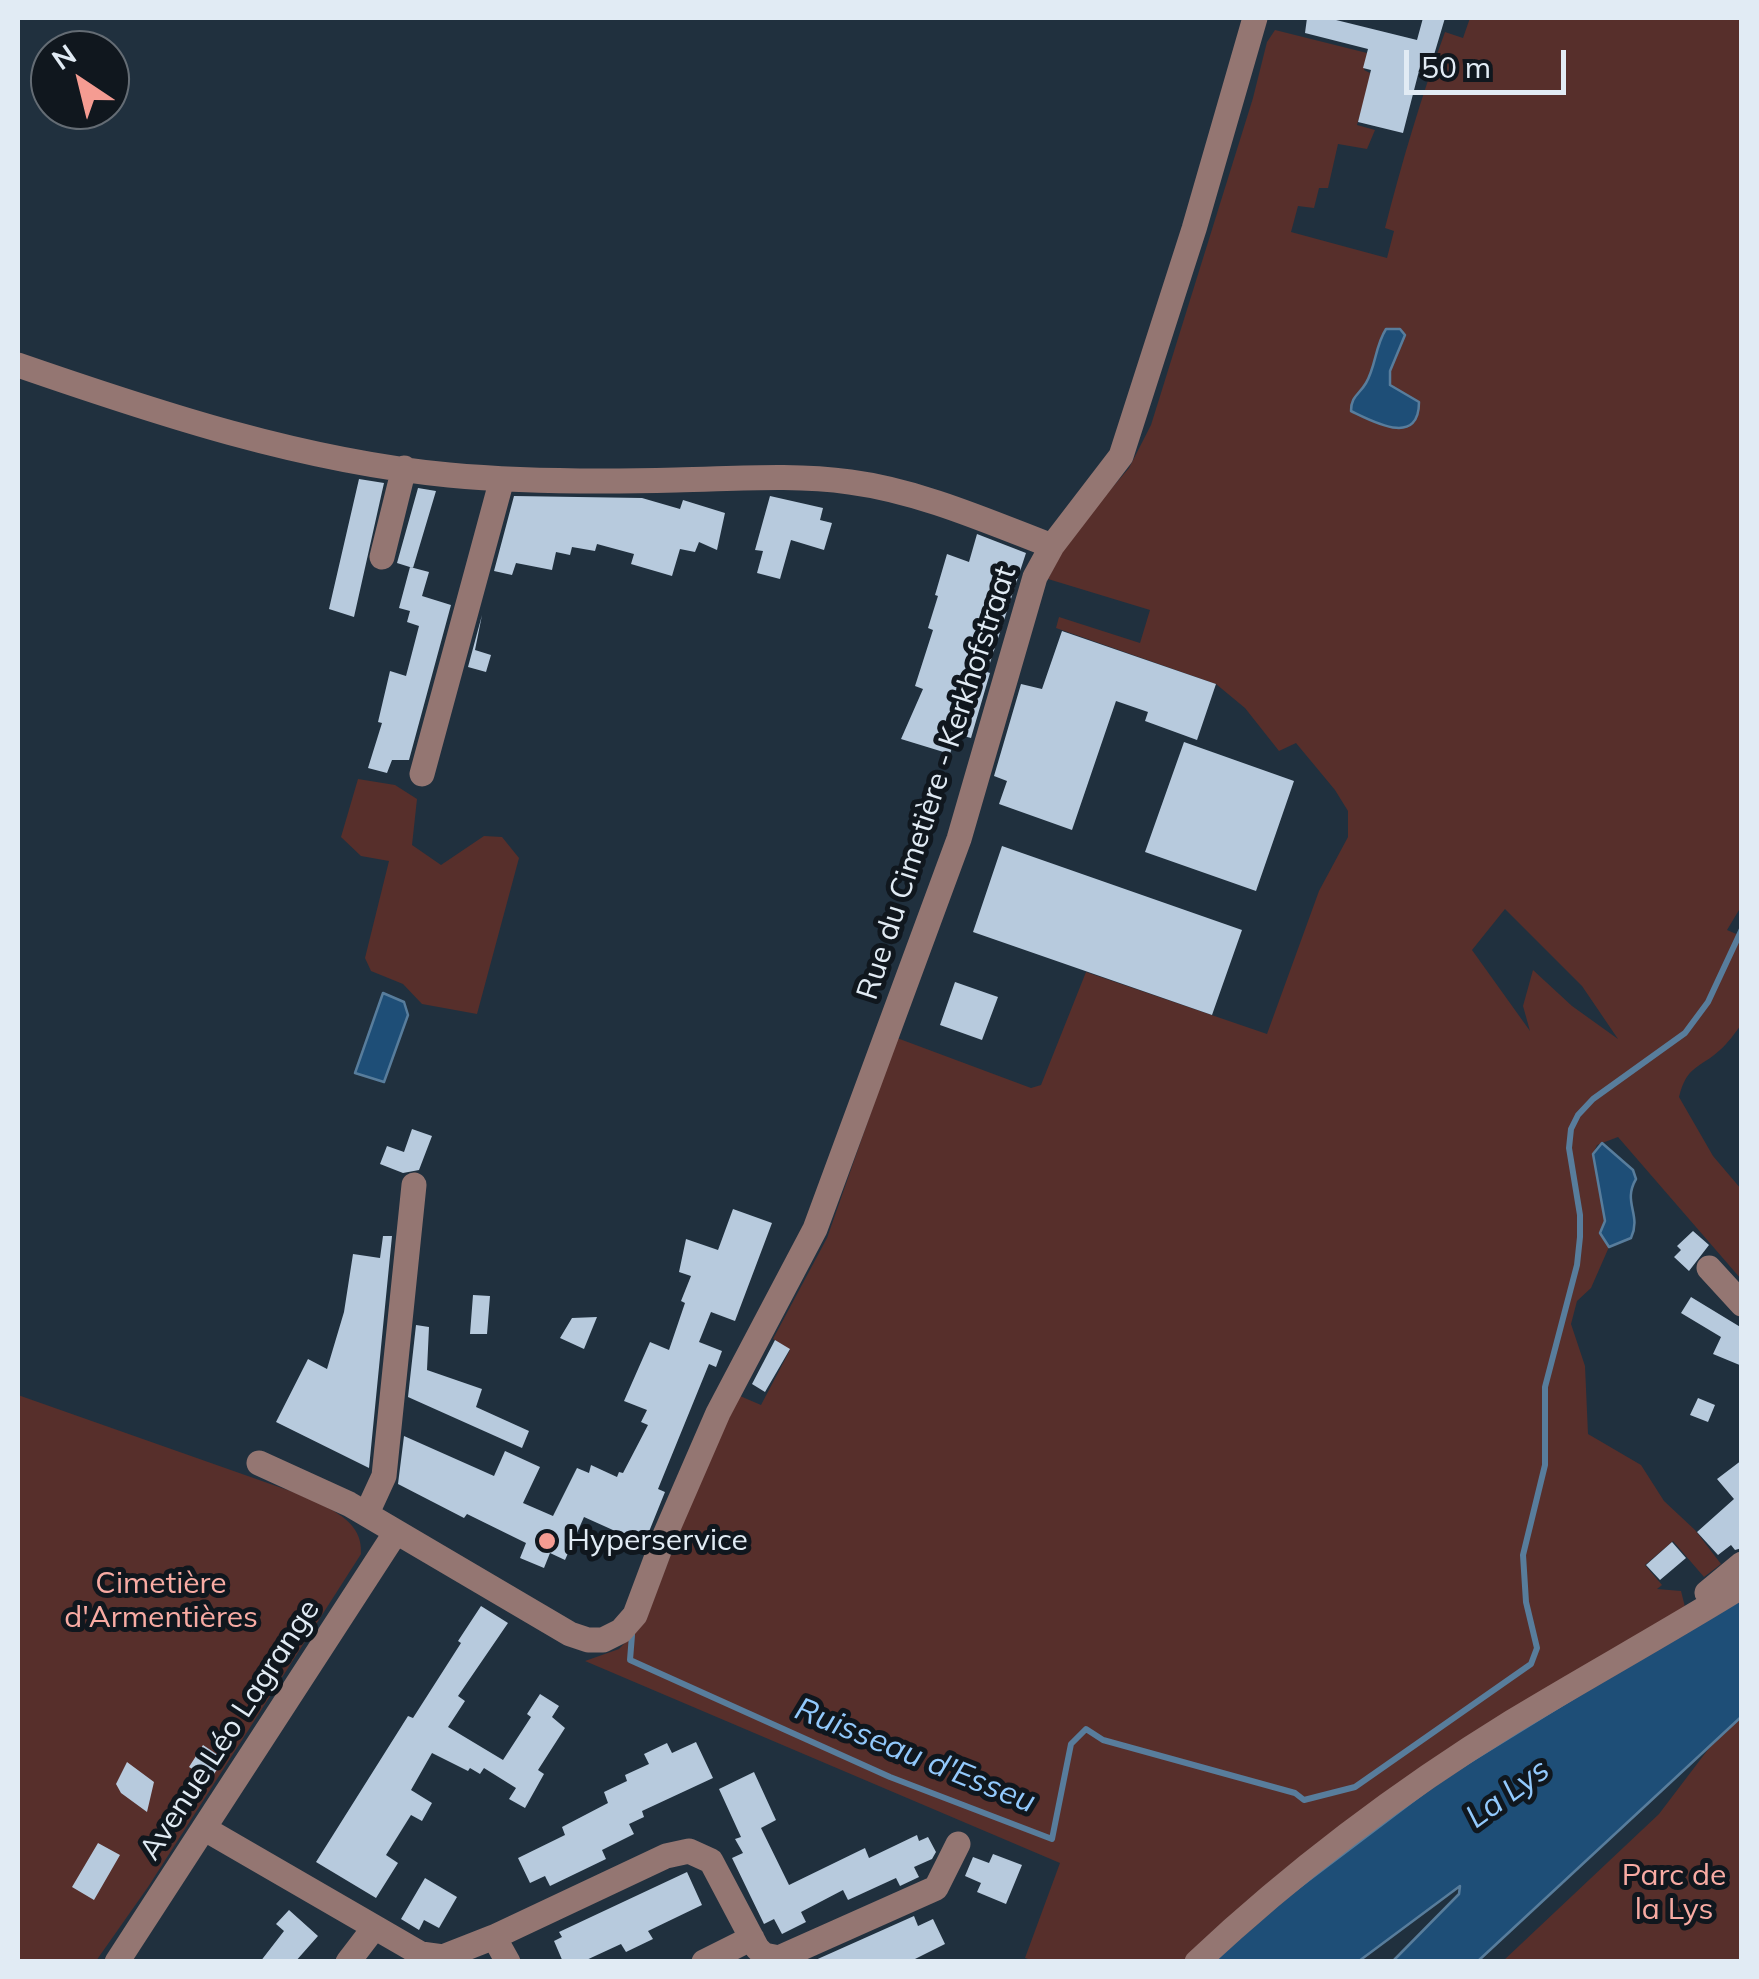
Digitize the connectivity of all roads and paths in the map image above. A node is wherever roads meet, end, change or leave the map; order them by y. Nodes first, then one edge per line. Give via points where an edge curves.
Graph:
1 (1255, 18) edge
2 (18, 365) edge
3 (404, 468) junction
4 (502, 479) junction
5 (1052, 546) junction
6 (382, 557) dead end
7 (422, 774) dead end
8 (414, 1184) dead end
9 (1709, 1268) dead end
10 (1742, 1304) edge
11 (259, 1464) dead end
12 (367, 1513) junction
13 (396, 1532) junction
14 (1742, 1564) edge
15 (1742, 1586) edge
16 (1693, 1616) junction
17 (205, 1829) junction
18 (958, 1844) dead end
19 (374, 1928) junction
20 (494, 1937) junction
21 (752, 1938) junction
22 (117, 1962) edge
23 (348, 1962) edge
24 (508, 1962) edge
25 (704, 1962) edge
26 (1197, 1962) edge

1 - 5 street, Rue du Cimetière - Kerkhofstraat via 1121,456
2 - 3 street via 183,419
3 - 4 street
3 - 6 street
4 - 5 street via 855,482
4 - 7 street
5 - 13 street, Rue du Cimetière - Kerkhofstraat via 1035,577 959,839 816,1229 718,1414 635,1615 612,1637 580,1638
8 - 12 street via 384,1476
9 - 10 street
11 - 12 street
12 - 13 street
13 - 17 street, Avenue Léo Lagrange
14 - 16 street via 1704,1595
15 - 16 street
16 - 26 street via 1511,1723 1378,1814
17 - 19 street
17 - 22 street, Avenue Léo Lagrange
18 - 21 street via 936,1888 920,1896 779,1958 764,1955
19 - 20 street via 433,1957
19 - 23 street
20 - 21 street via 689,1851 711,1861
20 - 24 street
21 - 25 street

